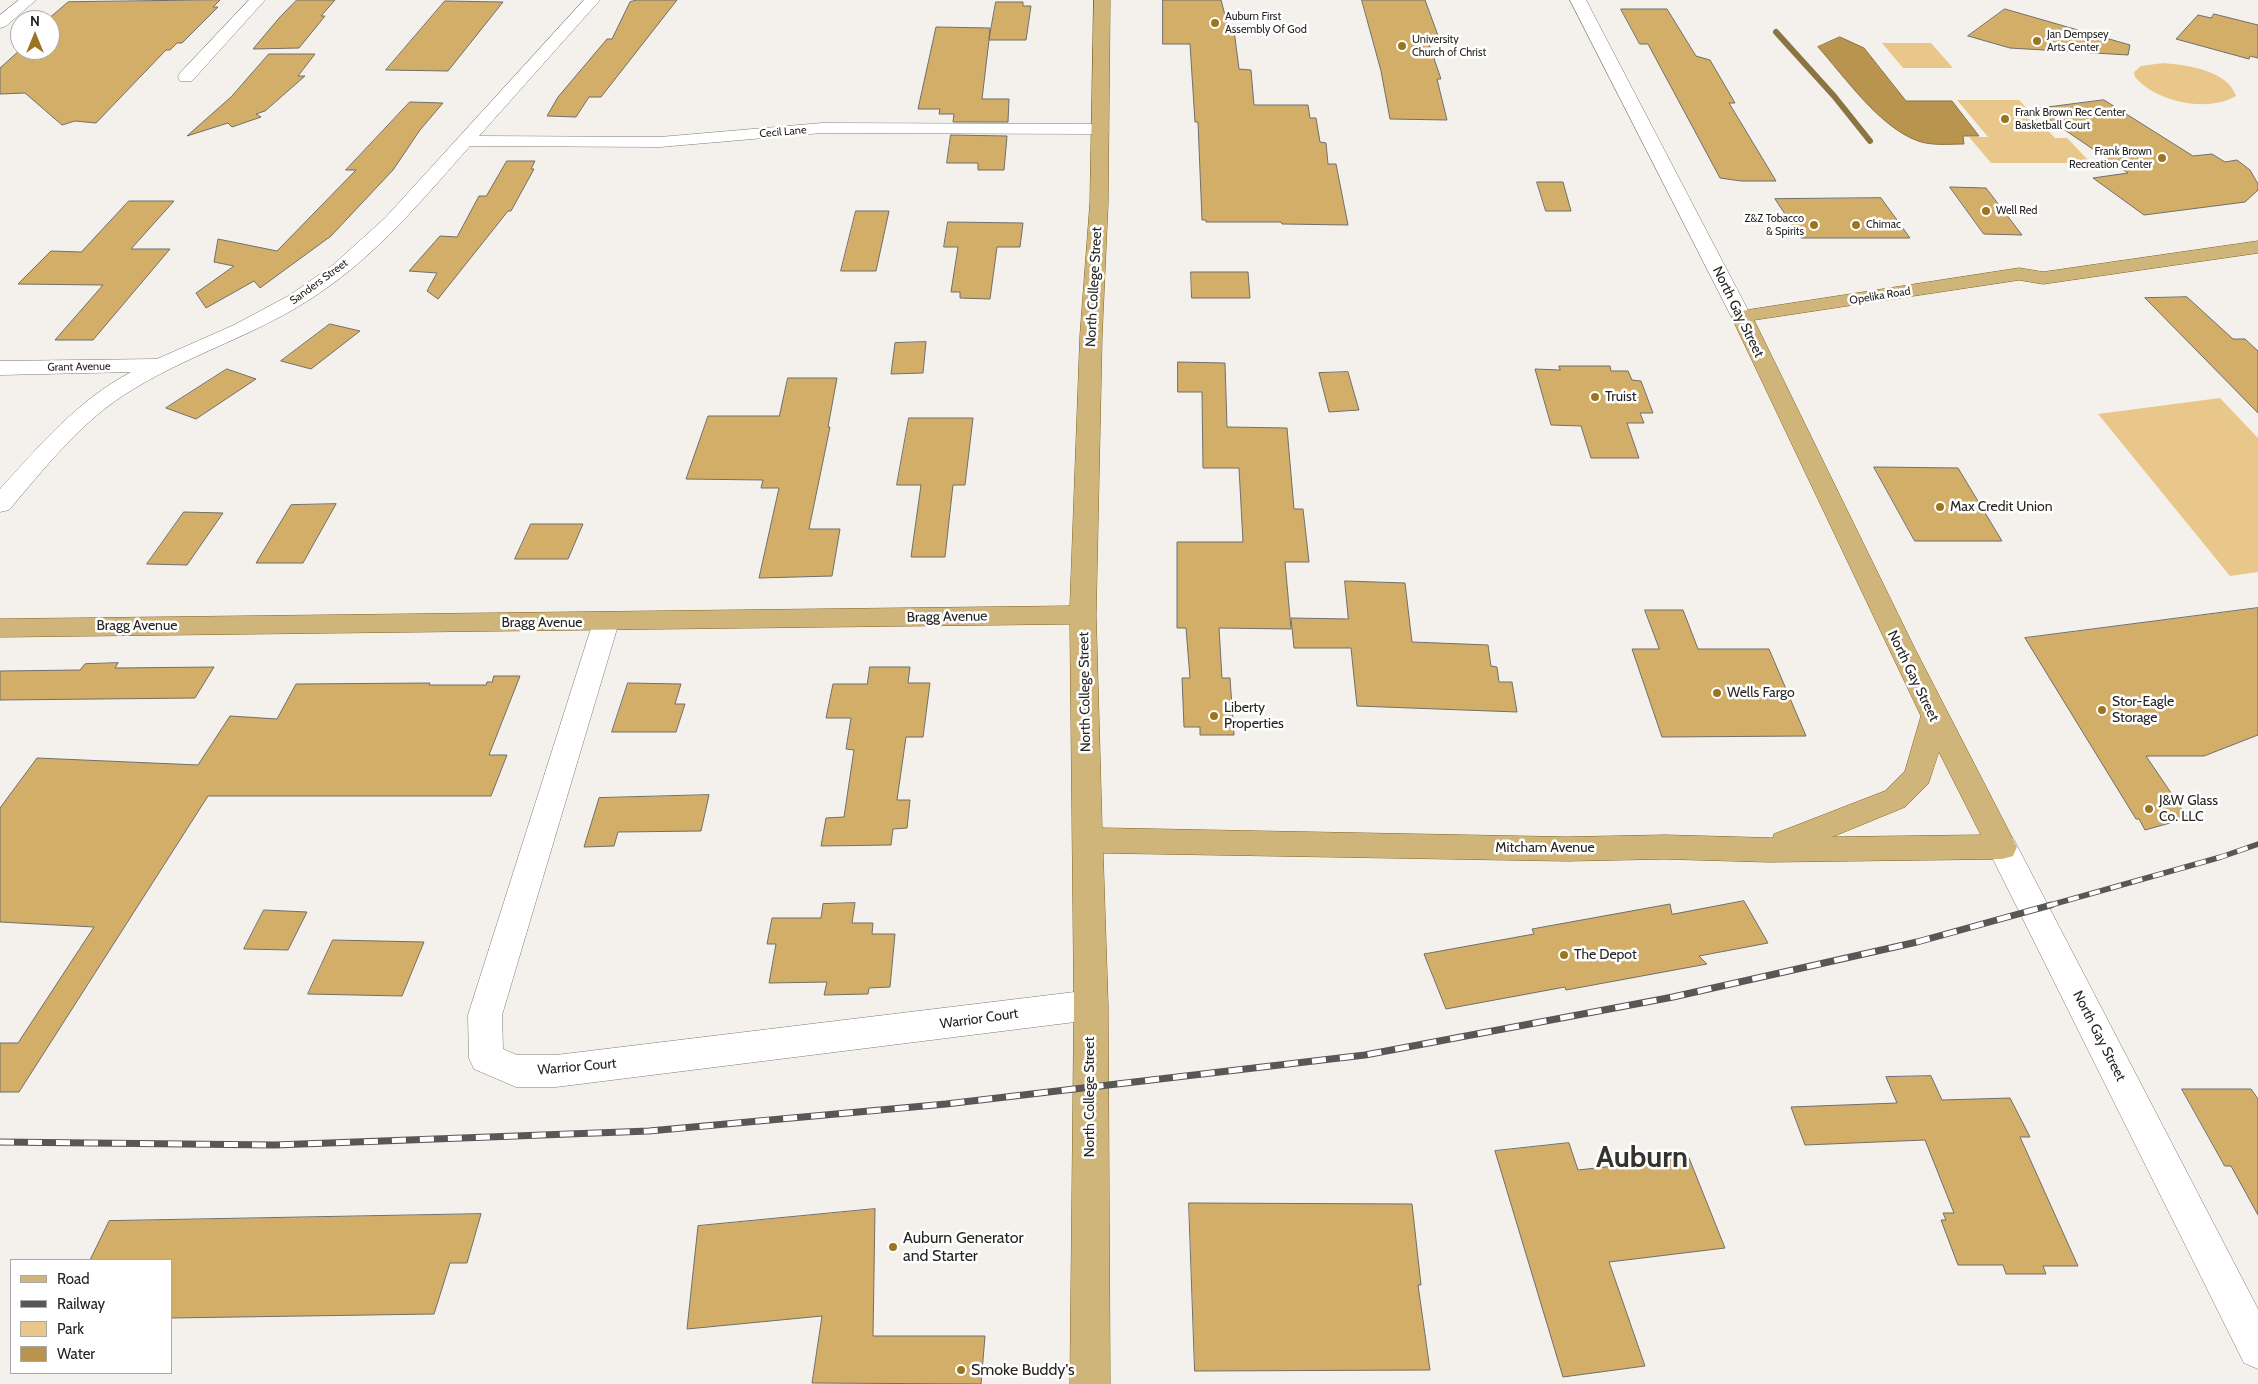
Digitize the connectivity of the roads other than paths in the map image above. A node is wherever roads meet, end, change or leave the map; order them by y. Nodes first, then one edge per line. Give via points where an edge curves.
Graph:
1 (28, 0) edge
2 (257, 0) edge
3 (592, 0) edge
4 (1102, 0) edge
5 (1580, 1) edge
6 (0, 23) edge
7 (186, 77) dead end
8 (1100, 129) junction
9 (466, 141) junction
10 (2258, 230) edge
11 (2258, 247) edge
12 (2019, 274) junction
13 (1741, 316) junction
14 (157, 365) junction
15 (0, 368) edge
16 (0, 504) edge
17 (1083, 615) junction
18 (606, 622) junction
19 (0, 628) edge
20 (1934, 718) junction
21 (1088, 840) junction
22 (2002, 847) junction
23 (1769, 850) junction
24 (1091, 1005) junction
25 (2258, 1348) edge
26 (1090, 1384) edge

1 - 6 street
2 - 7 street
3 - 9 street, Sanders Street
4 - 8 main road, North College Street
5 - 13 street, North Gay Street
8 - 9 street, Cecil Lane via 822,128 660,142
8 - 17 main road, North College Street
9 - 14 street, Sanders Street via 368,247 323,281 282,309
10 - 12 main road, Opelika Road via 2026,265
11 - 12 main road, Opelika Road via 2043,278
12 - 13 main road, Opelika Road
13 - 20 main road, North Gay Street via 1824,495
14 - 15 street, Grant Avenue
14 - 16 street, Sanders Street via 115,390 74,423
17 - 18 main road, Bragg Avenue
17 - 21 main road, North College Street
18 - 19 main road, Bragg Avenue
18 - 24 street, Warrior Court via 485,1015 486,1058 516,1071 556,1071
20 - 22 main road, North Gay Street
20 - 23 main road via 1918,776 1895,799
21 - 23 main road, Mitcham Avenue
21 - 24 main road, North College Street
22 - 23 main road, Mitcham Avenue
22 - 25 street, North Gay Street
24 - 26 main road, North College Street

